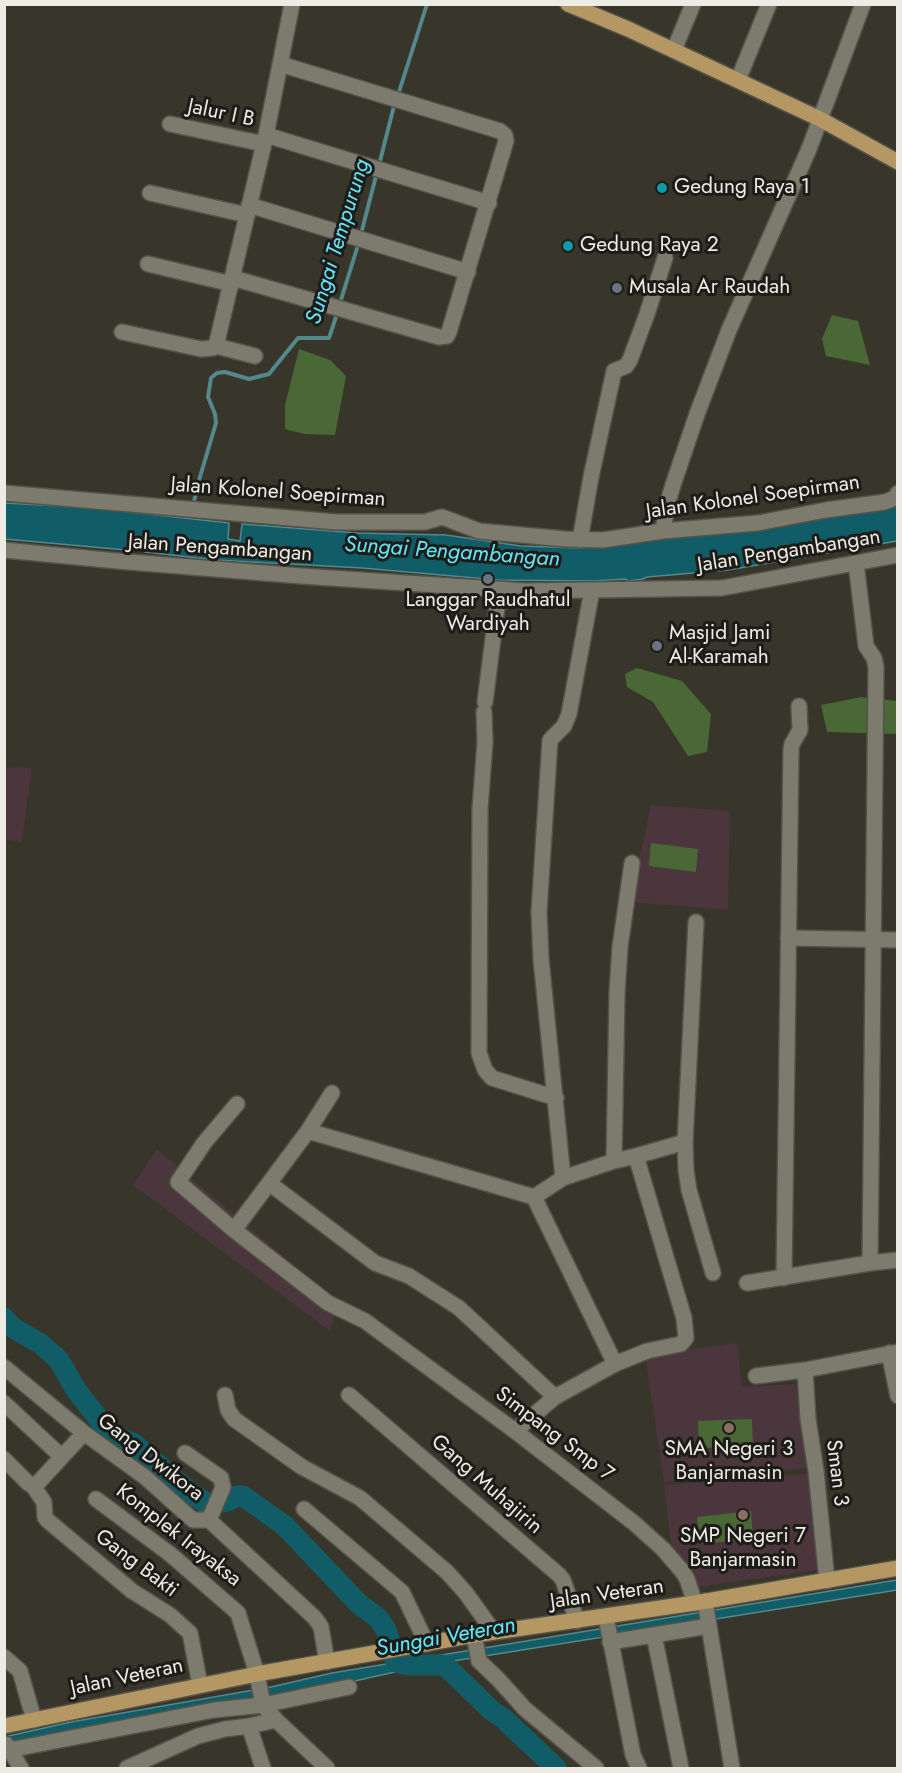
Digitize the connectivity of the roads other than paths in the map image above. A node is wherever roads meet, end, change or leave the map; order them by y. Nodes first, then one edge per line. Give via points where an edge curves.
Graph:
1 (292, 4) edge
2 (568, 4) edge
3 (693, 4) edge
4 (769, 4) edge
5 (863, 4) edge
6 (674, 50) junction
7 (280, 64) junction
8 (738, 80) junction
9 (820, 119) junction
10 (170, 124) dead end
11 (265, 140) junction
12 (897, 162) edge
13 (150, 193) dead end
14 (489, 203) junction
15 (248, 210) junction
16 (665, 258) dead end
17 (148, 264) dead end
18 (468, 272) junction
19 (233, 281) junction
20 (122, 332) dead end
21 (216, 346) junction
22 (255, 356) dead end
23 (4, 493) edge
24 (897, 493) edge
25 (663, 531) junction
26 (580, 540) junction
27 (4, 550) edge
28 (897, 555) edge
29 (856, 563) junction
30 (592, 590) junction
31 (500, 591) junction
32 (799, 706) dead end
33 (632, 863) dead end
34 (696, 922) dead end
35 (788, 938) junction
36 (873, 940) junction
37 (897, 940) edge
38 (332, 1093) dead end
39 (556, 1098) junction
40 (237, 1104) dead end
41 (308, 1131) junction
42 (685, 1142) junction
43 (636, 1156) junction
44 (614, 1161) junction
45 (563, 1178) junction
46 (269, 1183) junction
47 (534, 1197) junction
48 (234, 1230) junction
49 (897, 1260) edge
50 (870, 1263) junction
51 (713, 1273) dead end
52 (784, 1278) junction
53 (747, 1283) dead end
54 (893, 1353) edge
55 (615, 1364) junction
56 (4, 1367) edge
57 (805, 1370) junction
58 (756, 1376) dead end
59 (225, 1395) dead end
60 (349, 1395) dead end
61 (897, 1396) edge
62 (555, 1397) junction
63 (4, 1403) edge
64 (515, 1431) junction
65 (84, 1433) junction
66 (185, 1452) dead end
67 (62, 1457) junction
68 (4, 1459) edge
69 (33, 1486) junction
70 (96, 1499) dead end
71 (304, 1509) dead end
72 (210, 1516) junction
73 (897, 1568) edge
74 (827, 1581) junction
75 (704, 1612) junction
76 (577, 1621) junction
77 (608, 1630) junction
78 (494, 1632) junction
79 (654, 1635) junction
80 (426, 1644) junction
81 (476, 1645) junction
82 (4, 1657) edge
83 (327, 1662) junction
84 (258, 1678) junction
85 (200, 1685) junction
86 (349, 1687) dead end
87 (262, 1703) junction
88 (34, 1720) junction
89 (276, 1720) junction
90 (4, 1726) edge
91 (249, 1726) junction
92 (7, 1748) edge
93 (21, 1768) edge
94 (127, 1768) edge
95 (262, 1768) edge
96 (327, 1768) edge
97 (596, 1768) edge
98 (639, 1768) edge
99 (681, 1768) edge
100 (732, 1768) edge

1 - 7 street
2 - 6 main road
3 - 6 street
4 - 8 street
5 - 9 street
6 - 8 main road
7 - 11 street
7 - 14 street via 503,133 506,141
8 - 9 main road
9 - 12 main road
9 - 25 street via 721,351 673,485
10 - 11 street, Jalur I B
11 - 14 street, Jalur I B
11 - 15 street
13 - 15 street
14 - 18 street
15 - 18 street
15 - 19 street
16 - 26 street via 630,360 614,371
17 - 19 street
18 - 19 street via 450,332 439,337
19 - 21 street
20 - 21 street via 201,349
21 - 22 street
23 - 26 street, Jalan Kolonel Soepirman via 336,522 425,522 442,517 479,531
24 - 25 street, Jalan Kolonel Soepirman via 885,502 758,523
25 - 26 street, Jalan Kolonel Soepirman
27 - 31 street, Jalan Pengambangan
28 - 29 street, Jalan Pengambangan
29 - 30 street, Jalan Pengambangan via 722,588
29 - 36 street via 866,646 876,667
30 - 31 street, Jalan Pengambangan
30 - 39 street via 569,714 550,741 539,933
31 - 39 street via 485,707 480,810 479,1053 484,1070 492,1078
32 - 35 street via 800,730 791,750
33 - 44 street via 617,993
34 - 42 street
35 - 36 street
35 - 52 street
36 - 37 street
36 - 50 street
38 - 41 street
39 - 45 street
40 - 48 street, Simpang Smp 7 via 178,1182
41 - 46 street
41 - 47 street
42 - 43 street
42 - 51 street via 689,1190
43 - 44 street
43 - 55 street via 684,1318 686,1338 681,1344 647,1351
44 - 45 street
45 - 47 street
46 - 48 street
46 - 62 street via 375,1263 409,1276 459,1308
47 - 55 street
48 - 64 street, Simpang Smp 7 via 328,1303 365,1321
49 - 50 street
50 - 52 street
52 - 53 street
54 - 57 street
54 - 61 street
55 - 62 street
56 - 65 street, Gang Dwikora
57 - 58 street
57 - 74 street, Sman 3
59 - 78 street via 234,1419 302,1467 360,1498 447,1572
60 - 76 street, Gang Muhajirin via 559,1575
62 - 64 street
63 - 67 street
64 - 75 street, Simpang Smp 7 via 663,1549 687,1579
65 - 67 street
65 - 72 street, Gang Dwikora via 145,1477 192,1520
66 - 72 street via 220,1478 223,1487
67 - 69 street
68 - 69 street
69 - 85 street, Gang Bakti via 44,1502 47,1520 132,1591 190,1633
70 - 84 street, Komplek Irayaksa via 171,1554 238,1613
71 - 80 street via 402,1592
72 - 83 street, Gang Dwikora via 315,1618 321,1627
73 - 74 main road, Jalan Veteran
74 - 75 main road, Jalan Veteran
75 - 77 main road, Jalan Veteran
75 - 79 street
75 - 100 street, Simpang Smp 7
76 - 77 main road, Jalan Veteran
76 - 78 main road, Jalan Veteran
77 - 79 street
77 - 98 street via 633,1755
78 - 81 main road, Jalan Veteran
79 - 99 street
80 - 81 main road, Jalan Veteran
80 - 83 main road, Jalan Veteran
81 - 97 street via 479,1660 525,1709
82 - 88 street via 20,1671
83 - 84 main road, Jalan Veteran
84 - 85 main road, Jalan Veteran
84 - 87 street, Komplek Irayaksa
85 - 88 main road, Jalan Veteran
86 - 87 street
87 - 89 street
87 - 92 street
88 - 90 main road, Jalan Veteran
89 - 91 street
89 - 96 street
91 - 94 street via 198,1736
91 - 95 street
92 - 93 street

